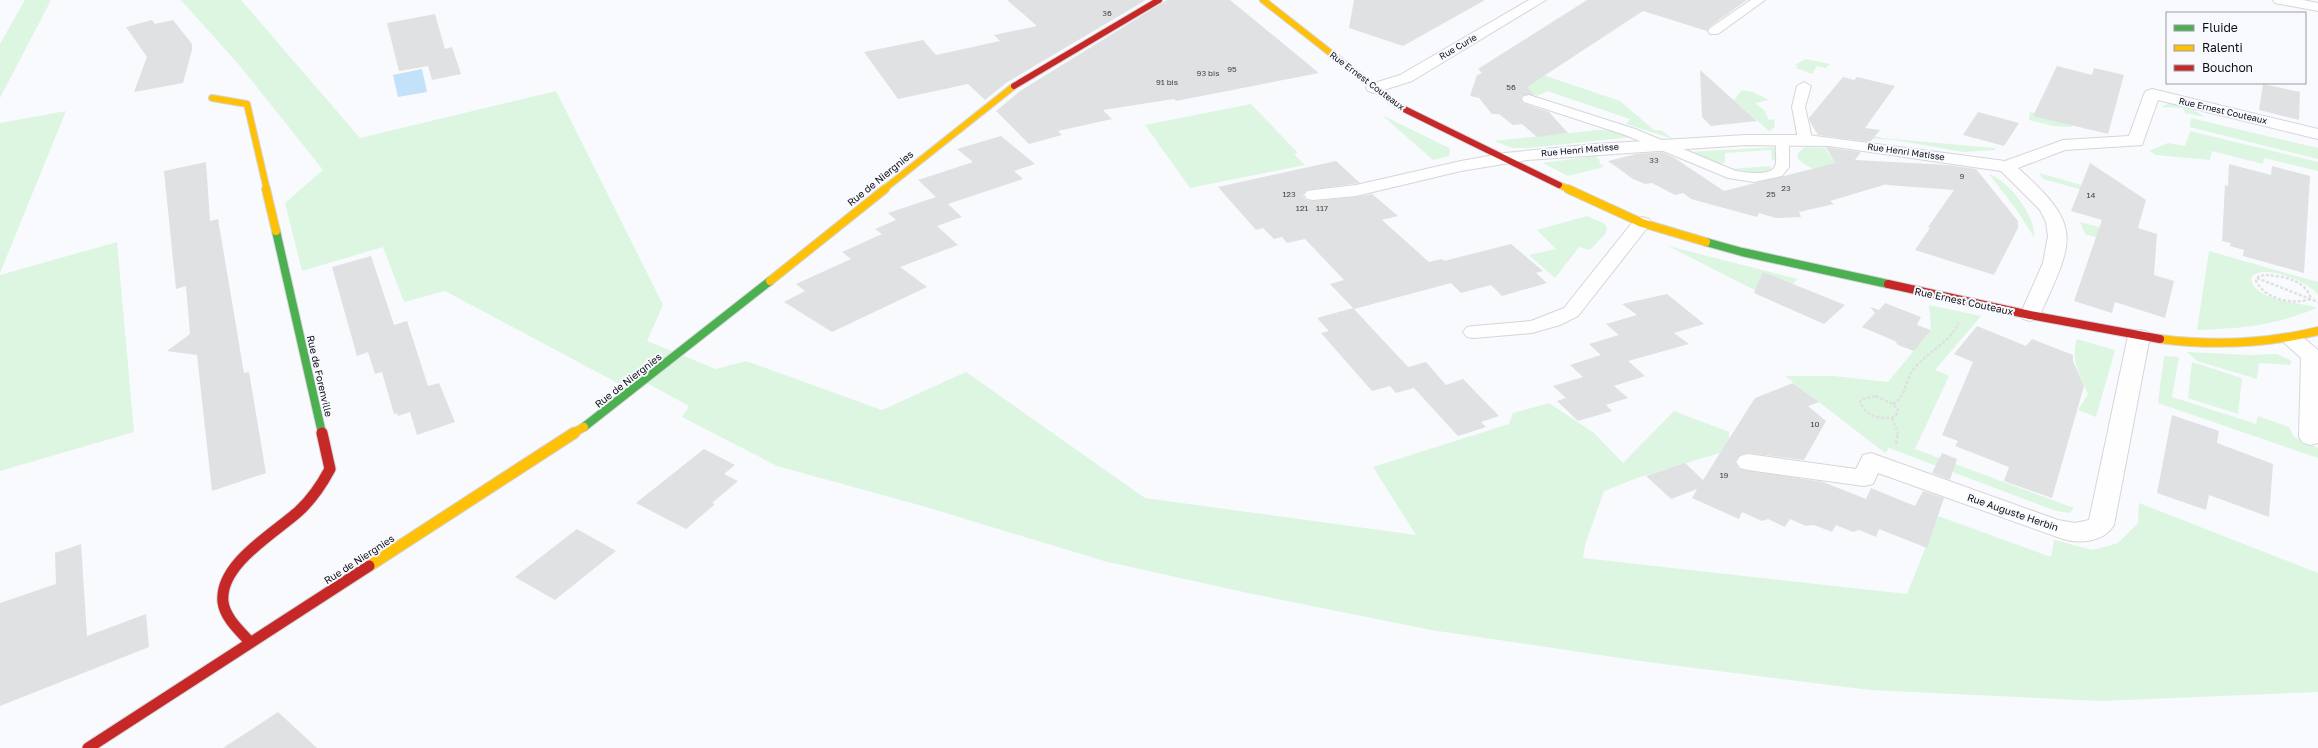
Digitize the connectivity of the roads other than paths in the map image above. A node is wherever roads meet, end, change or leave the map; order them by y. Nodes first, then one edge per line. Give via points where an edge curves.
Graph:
1 (1159, 0) edge
2 (1263, 0) edge
3 (1539, 0) edge
4 (1759, 0) edge
5 (2280, 0) edge
6 (2318, 8) edge
7 (1714, 31) dead end
8 (1804, 86) dead end
9 (1374, 88) junction
10 (212, 98) dead end
11 (1529, 99) dead end
12 (2318, 134) edge
13 (1805, 139) junction
14 (1786, 140) junction
15 (2136, 141) joint
16 (1658, 146) junction
17 (1502, 158) junction
18 (2006, 166) junction
19 (1313, 195) dead end
20 (1642, 224) junction
21 (2030, 315) junction
22 (1474, 332) dead end
23 (2309, 335) edge
24 (2139, 336) junction
25 (2311, 437) dead end
26 (1748, 462) dead end
27 (250, 642) junction
28 (88, 748) edge

1 - 27 street, Rue de Niergnies via 1003,94 593,421
2 - 9 street, Rue Ernest Couteaux
3 - 9 street, Rue Curie via 1406,78
4 - 7 lane
5 - 6 street
8 - 13 lane via 1798,100 1798,109
9 - 17 street, Rue Ernest Couteaux via 1398,106
10 - 27 street, Rue de Forenville via 247,104 330,469 304,505 244,559 231,572 225,583 224,604
11 - 16 lane, Rue Henri Matisse via 1630,132
12 - 15 street, Rue Ernest Couteaux via 2152,94
13 - 14 street, Rue Henri Matisse
13 - 18 street, Rue Henri Matisse
14 - 16 street, Rue Henri Matisse
14 - 16 lane via 1782,145 1782,167 1777,173 1754,178 1733,175
15 - 18 street, Rue Henri Matisse via 2063,145
16 - 17 street, Rue Henri Matisse via 1603,147
17 - 19 street via 1346,194
17 - 20 street, Rue Ernest Couteaux
18 - 21 street via 2050,210 2058,235 2058,247 2052,266
20 - 21 street, Rue Ernest Couteaux via 1742,252
20 - 22 street via 1571,312 1532,327
21 - 24 street, Rue Ernest Couteaux
23 - 24 street, Rue Ernest Couteaux via 2238,345 2181,342
23 - 25 street, Rue Ernest Couteaux via 2312,356
24 - 26 street, Rue Auguste Herbin via 2101,525 2090,532 2073,533 2049,526 1871,461 1864,478
27 - 28 street, Rue de Niergnies

